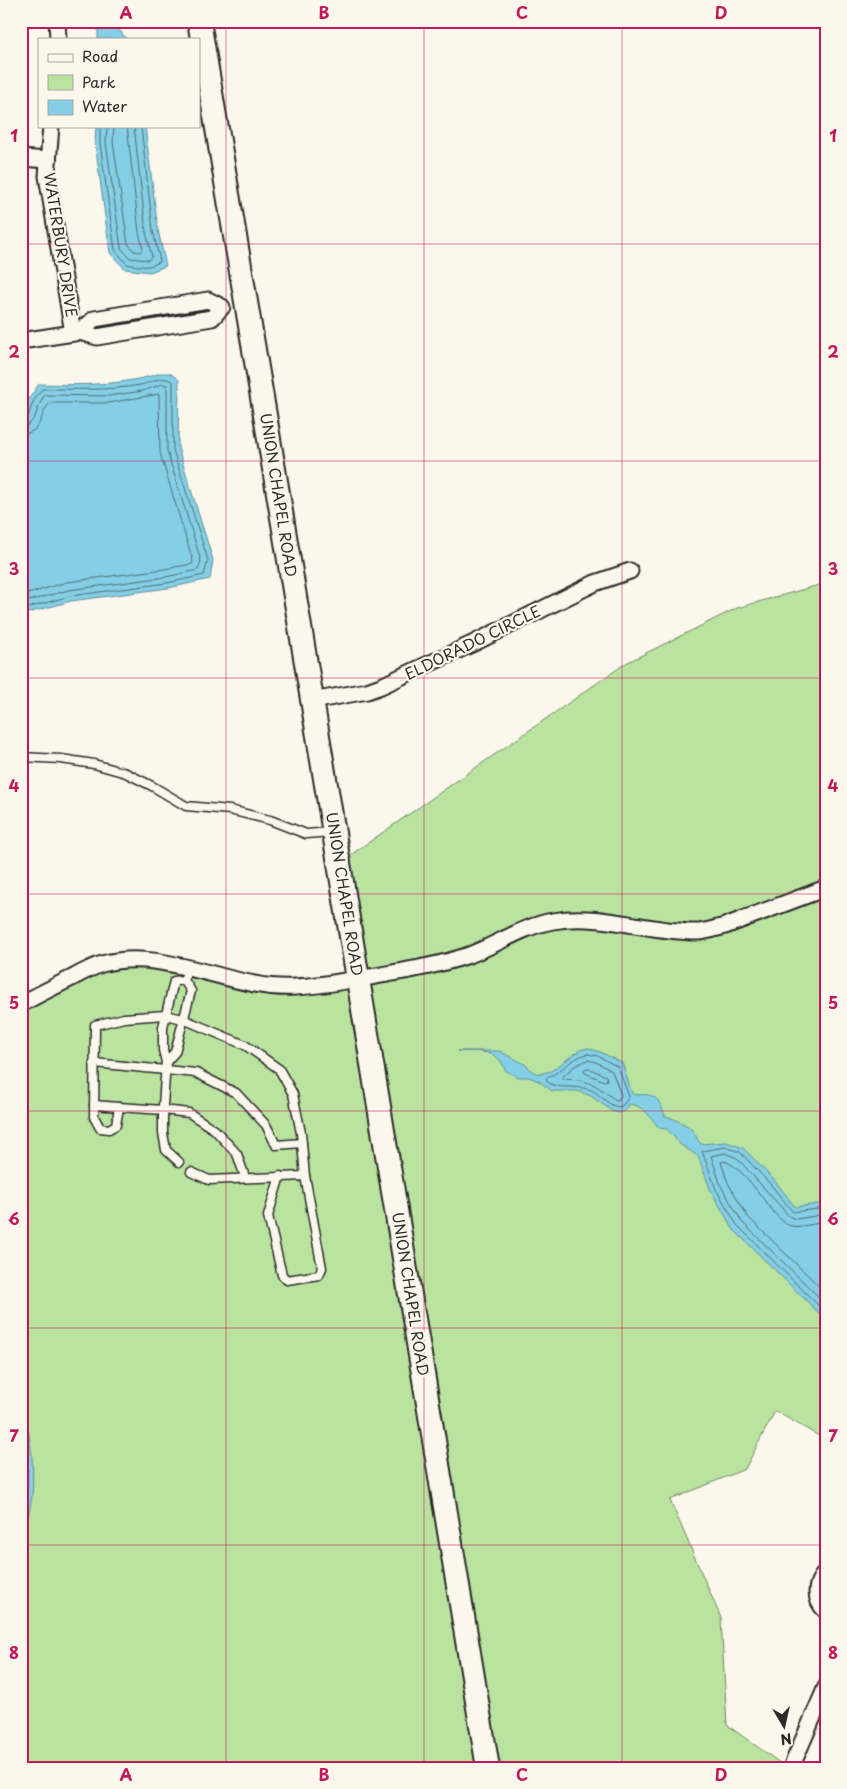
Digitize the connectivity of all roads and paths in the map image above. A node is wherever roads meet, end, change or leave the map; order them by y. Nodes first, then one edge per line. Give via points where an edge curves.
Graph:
1 (57, 21) edge
2 (199, 21) edge
3 (58, 38) edge
4 (51, 128) edge
5 (21, 158) edge
6 (48, 160) junction
7 (246, 304) junction
8 (77, 333) junction
9 (21, 341) edge
10 (630, 571) dead end
11 (312, 701) junction
12 (21, 758) edge
13 (334, 832) junction
14 (826, 888) edge
15 (186, 974) junction
16 (358, 978) junction
17 (21, 1004) edge
18 (165, 1015) junction
19 (183, 1019) junction
20 (94, 1062) junction
21 (166, 1066) junction
22 (94, 1105) junction
23 (119, 1108) junction
24 (163, 1110) junction
25 (302, 1143) junction
26 (179, 1162) dead end
27 (191, 1172) dead end
28 (280, 1176) junction
29 (305, 1176) junction
30 (245, 1177) junction
31 (826, 1572) edge
32 (826, 1611) edge
33 (826, 1687) edge
34 (488, 1768) edge
35 (791, 1768) edge

1 - 3 street
2 - 7 main road, UNION CHAPEL ROAD
4 - 6 street, WATERBURY DRIVE
5 - 6 street
6 - 8 street, WATERBURY DRIVE via 50,197
7 - 8 street via 222,308 212,318 97,337
7 - 11 main road, UNION CHAPEL ROAD
8 - 9 street
10 - 11 street, ELDORADO CIRCLE via 595,583 381,686
11 - 13 main road, UNION CHAPEL ROAD
12 - 13 lane via 94,764 126,773 186,806 230,810 270,820 306,834
13 - 16 main road, UNION CHAPEL ROAD
14 - 16 street via 725,926 700,932 601,920 552,921 446,962
15 - 16 street via 294,988
15 - 17 street via 141,960 121,960 101,964
15 - 18 lane via 174,981
15 - 19 lane via 191,992
16 - 34 main road, UNION CHAPEL ROAD
18 - 19 lane
18 - 20 lane via 124,1018 95,1025
18 - 21 lane via 163,1050
19 - 21 lane via 175,1052
19 - 25 lane via 245,1045 279,1069 293,1094
20 - 21 lane
20 - 22 lane
21 - 24 lane
21 - 25 lane via 196,1073 236,1093 266,1125 276,1145
22 - 23 lane
22 - 23 lane via 94,1117 100,1128 109,1129 116,1125
23 - 24 lane
24 - 26 lane via 166,1150
24 - 30 lane via 189,1113 214,1130 237,1154
25 - 29 lane
27 - 30 lane via 209,1180
28 - 29 lane
28 - 29 lane via 268,1216 282,1275 287,1280 319,1274 322,1268
28 - 30 lane
31 - 32 street via 816,1589 819,1604
33 - 35 street

